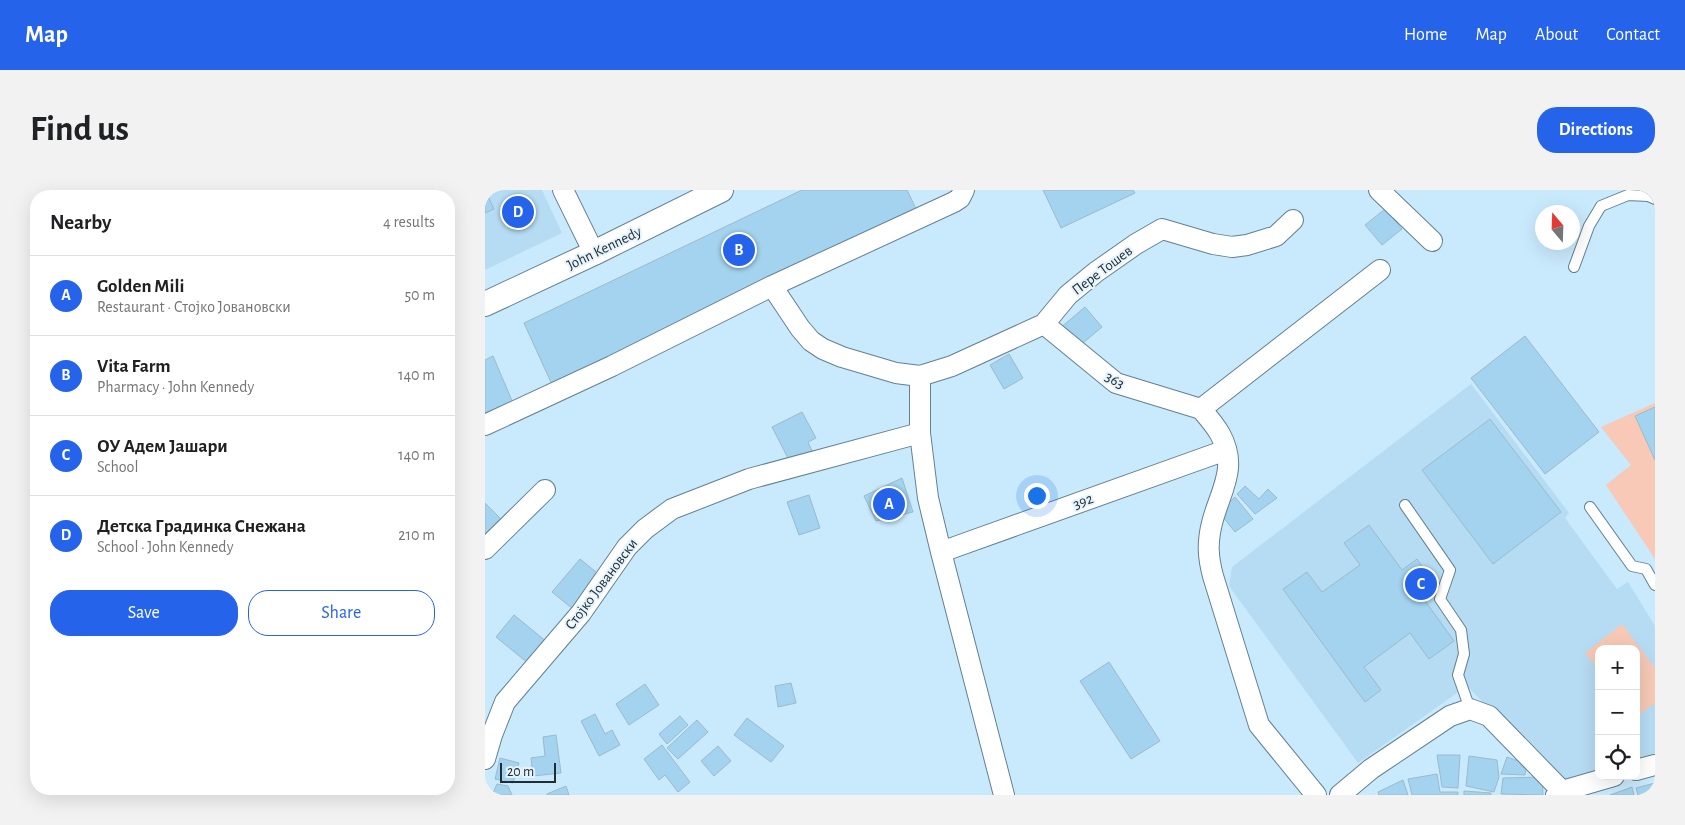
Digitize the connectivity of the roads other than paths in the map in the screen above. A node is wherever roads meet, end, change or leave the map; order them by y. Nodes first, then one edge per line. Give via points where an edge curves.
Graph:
1 (563, 190) edge
2 (721, 190) edge
3 (964, 190) edge
4 (1379, 190) edge
5 (1655, 198) edge
6 (1293, 220) dead end
7 (1432, 241) dead end
8 (595, 253) junction
9 (1574, 267) dead end
10 (1379, 270) dead end
11 (772, 286) junction
12 (485, 304) edge
13 (1044, 324) junction
14 (920, 376) junction
15 (1201, 409) junction
16 (485, 424) edge
17 (920, 432) junction
18 (1226, 450) junction
19 (545, 490) dead end
20 (1405, 505) dead end
21 (1590, 507) dead end
22 (485, 549) edge
23 (941, 552) junction
24 (1655, 585) edge
25 (1470, 709) junction
26 (485, 760) edge
27 (1655, 765) edge
28 (1640, 769) edge
29 (1602, 780) edge
30 (1559, 793) edge
31 (1004, 795) edge
32 (1316, 795) edge
33 (1340, 795) edge

1 - 8 street
2 - 8 street, John Kennedy
3 - 11 street via 953,202
4 - 7 street
5 - 9 lane via 1628,195 1601,206 1589,226
6 - 13 street, Пере Тошев via 1276,236 1233,247 1162,229 1068,294
8 - 12 street, John Kennedy
10 - 15 street
11 - 14 street via 800,328 823,349 896,373
11 - 16 street via 612,366
13 - 14 street, Пере Тошев via 952,366
13 - 15 street, 363 via 1116,383
14 - 17 street
15 - 18 street via 1216,427
17 - 23 street via 928,498
17 - 26 street, Стојко Јовановски via 749,479 673,509 645,528 627,547 581,613 505,702
18 - 23 street, 392
18 - 32 street via 1229,470 1212,522 1207,556 1259,725
19 - 22 street
20 - 25 lane via 1450,570 1440,600 1461,630 1464,654 1458,675
21 - 24 lane via 1632,566 1646,569
23 - 31 street
25 - 30 street via 1489,716
25 - 33 street via 1450,716 1371,769
27 - 28 street
29 - 30 street

